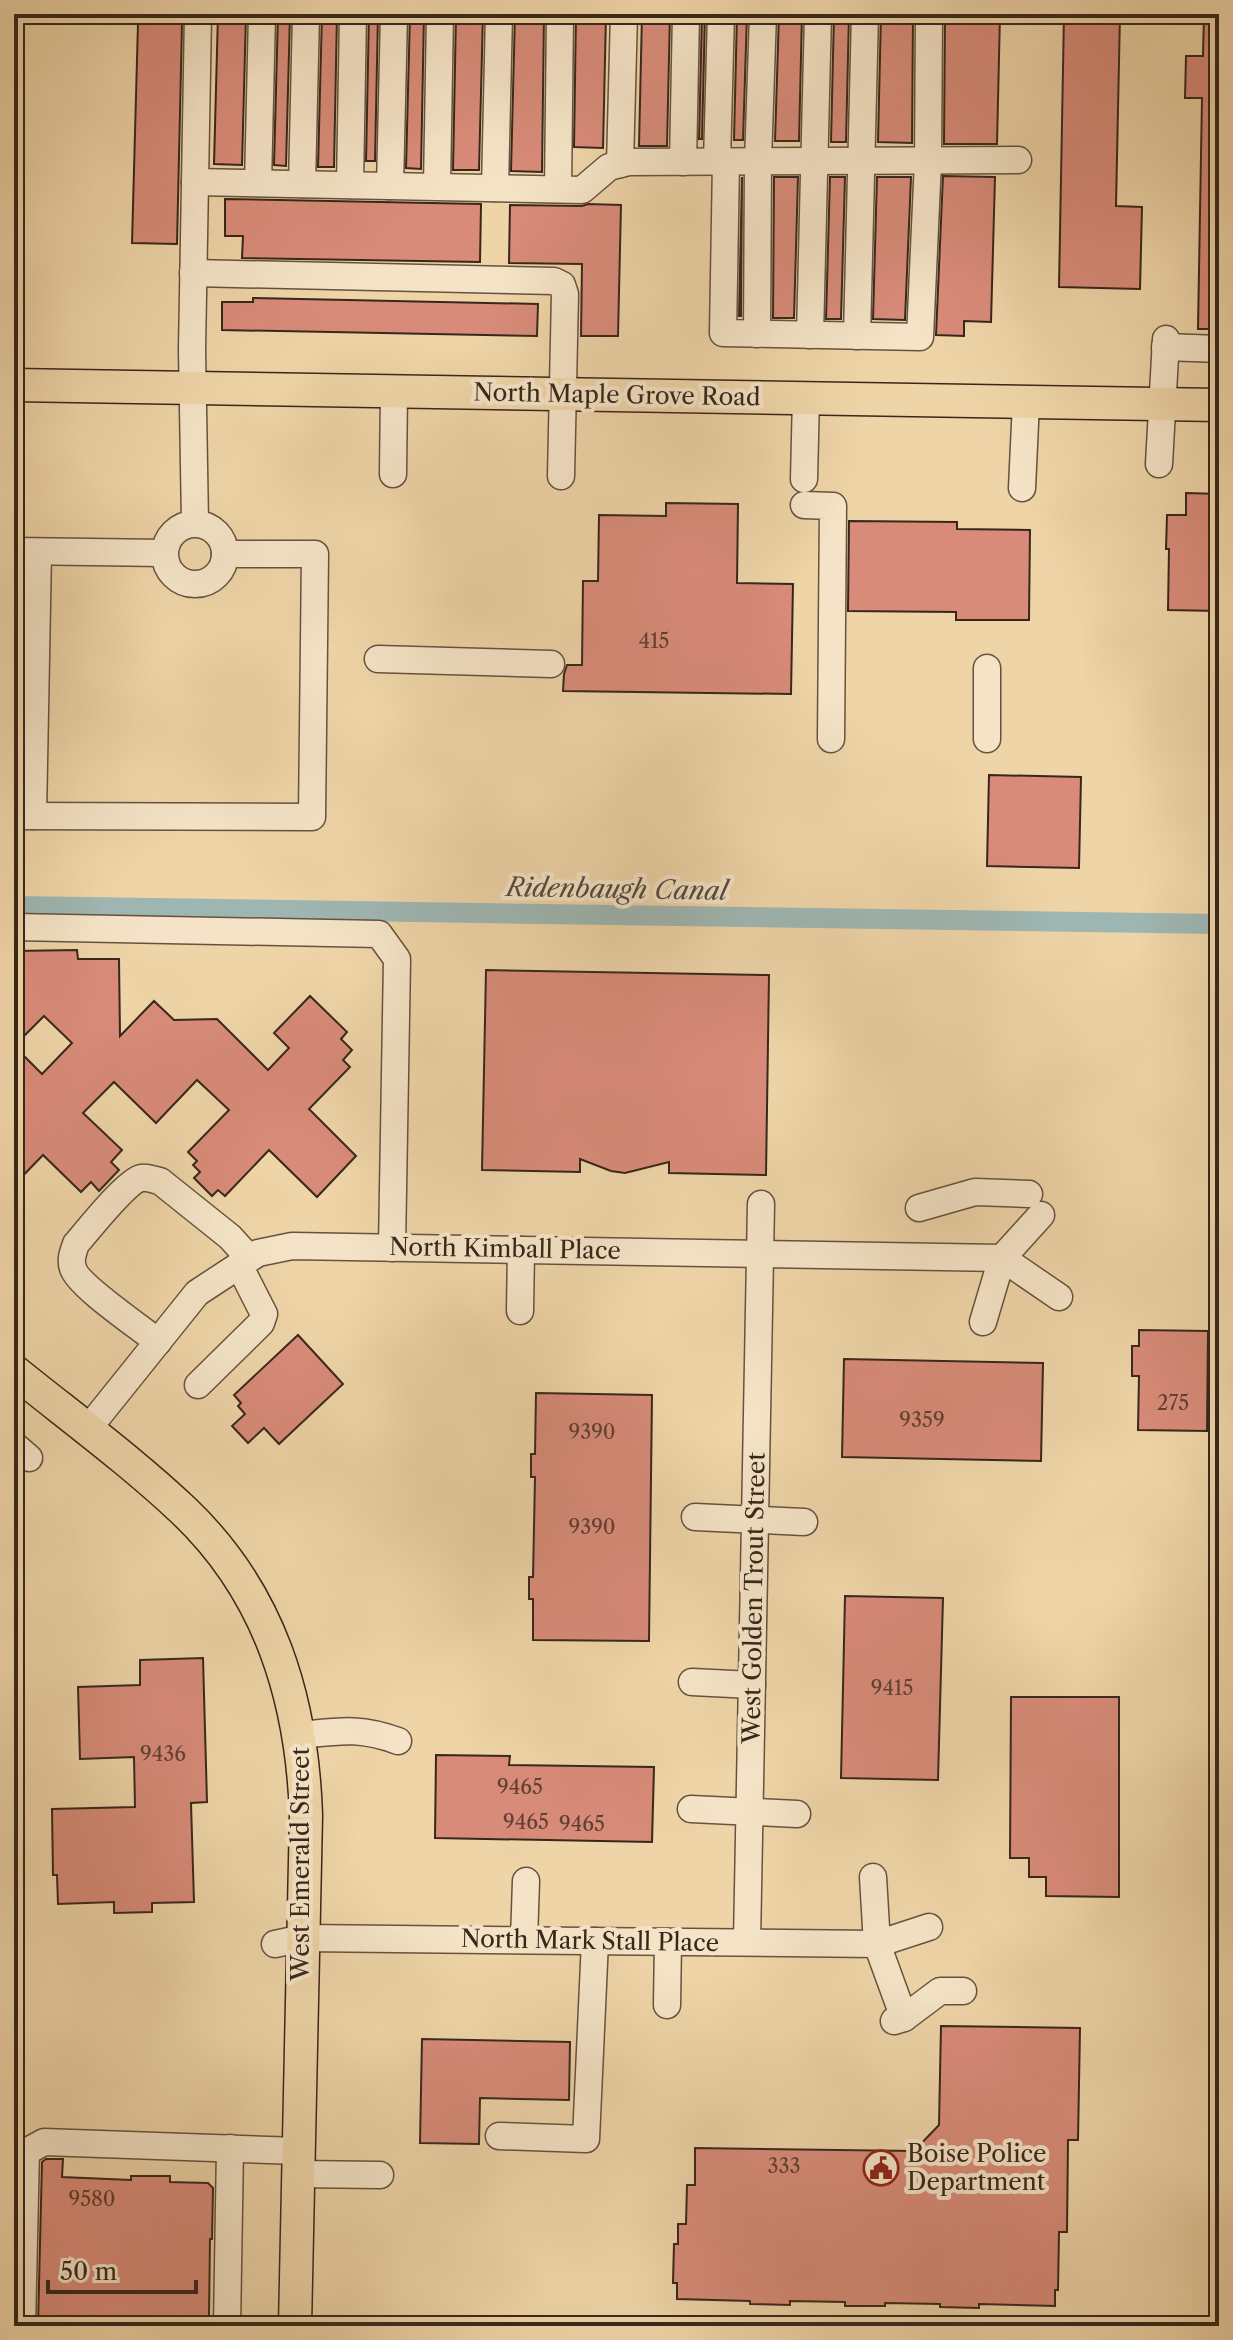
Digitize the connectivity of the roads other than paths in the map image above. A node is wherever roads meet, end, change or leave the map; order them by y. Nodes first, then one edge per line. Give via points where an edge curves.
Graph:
1 (198, 14) edge
2 (262, 14) edge
3 (306, 14) edge
4 (353, 14) edge
5 (394, 14) edge
6 (440, 14) edge
7 (499, 14) edge
8 (560, 14) edge
9 (624, 14) edge
10 (686, 14) edge
11 (721, 14) edge
12 (763, 14) edge
13 (818, 14) edge
14 (865, 14) edge
15 (929, 14) edge
16 (1018, 160) dead end
17 (814, 161) junction
18 (862, 161) junction
19 (928, 161) junction
20 (683, 162) junction
21 (721, 162) junction
22 (758, 162) junction
23 (620, 164) junction
24 (195, 182) junction
25 (258, 183) junction
26 (302, 184) junction
27 (350, 185) junction
28 (390, 186) junction
29 (437, 186) junction
30 (495, 188) junction
31 (558, 189) junction
32 (193, 273) junction
33 (757, 334) junction
34 (810, 335) junction
35 (857, 336) junction
36 (1219, 349) edge
37 (14, 385) edge
38 (193, 388) junction
39 (394, 392) junction
40 (563, 394) junction
41 (806, 397) junction
42 (1026, 402) junction
43 (1162, 404) junction
44 (1219, 405) edge
45 (1159, 464) dead end
46 (393, 474) dead end
47 (561, 476) dead end
48 (1022, 488) dead end
49 (195, 523) junction
50 (26, 552) edge
51 (164, 553) junction
52 (225, 554) junction
53 (378, 659) dead end
54 (551, 664) dead end
55 (987, 668) dead end
56 (831, 739) dead end
57 (987, 739) dead end
58 (24, 816) edge
59 (14, 927) edge
60 (761, 1204) dead end
61 (919, 1208) dead end
62 (392, 1248) junction
63 (521, 1250) junction
64 (761, 1253) junction
65 (1002, 1258) junction
66 (244, 1262) junction
67 (1059, 1297) dead end
68 (520, 1311) dead end
69 (983, 1322) dead end
70 (158, 1342) junction
71 (14, 1371) edge
72 (198, 1385) dead end
73 (87, 1430) junction
74 (695, 1517) dead end
75 (755, 1520) junction
76 (804, 1522) dead end
77 (692, 1682) dead end
78 (752, 1685) junction
79 (300, 1735) junction
80 (398, 1741) dead end
81 (691, 1809) dead end
82 (749, 1811) junction
83 (797, 1814) dead end
84 (873, 1877) dead end
85 (526, 1881) dead end
86 (929, 1927) dead end
87 (524, 1940) junction
88 (289, 1941) junction
89 (595, 1941) junction
90 (668, 1942) junction
91 (747, 1942) junction
92 (877, 1944) junction
93 (963, 1991) dead end
94 (667, 2005) dead end
95 (499, 2136) dead end
96 (230, 2148) junction
97 (299, 2162) junction
98 (380, 2175) dead end
99 (22, 2326) edge
100 (227, 2326) edge
101 (295, 2326) edge

1 - 24 street
2 - 25 street
3 - 26 street
4 - 27 street
5 - 28 street
6 - 29 street
7 - 30 street
8 - 31 street
9 - 23 street
10 - 20 street
11 - 21 street
12 - 22 street
13 - 17 street
14 - 18 street
15 - 19 street
16 - 19 street
17 - 18 street
17 - 22 street
17 - 34 street
18 - 19 street
18 - 35 street
19 - 35 street via 920,337
20 - 21 street
20 - 23 street
21 - 22 street
21 - 33 street via 723,333
22 - 33 street
23 - 31 street via 582,190
24 - 25 street
24 - 32 street
25 - 26 street
26 - 27 street
27 - 28 street
28 - 29 street
29 - 30 street
30 - 31 street
32 - 38 street
32 - 40 street via 554,281 565,294
33 - 34 street
34 - 35 street
36 - 43 street via 1165,343
37 - 38 main road, North Maple Grove Road
38 - 39 main road, North Maple Grove Road
38 - 49 street
39 - 40 main road, North Maple Grove Road
39 - 46 street
40 - 41 main road, North Maple Grove Road
40 - 47 street
41 - 42 main road, North Maple Grove Road
41 - 56 street via 804,492 833,506
42 - 43 main road, North Maple Grove Road
42 - 48 street
43 - 44 main road, North Maple Grove Road
43 - 45 street
49 - 51 street via 177,528
49 - 52 street via 214,530
50 - 51 street
50 - 58 street
51 - 52 street via 170,573 187,584 216,576
52 - 58 street via 315,554 312,817
53 - 54 street
55 - 57 street
59 - 62 street via 379,934 397,959
60 - 64 street, West Golden Trout Street
61 - 65 street via 975,1192 1035,1205
62 - 63 street, North Kimball Place
62 - 66 street, North Kimball Place via 292,1246 258,1253
63 - 64 street, North Kimball Place
63 - 68 street
64 - 65 street, North Kimball Place
64 - 75 street, West Golden Trout Street
65 - 67 street
65 - 69 street
66 - 70 street, North Kimball Place via 197,1293
66 - 70 street via 230,1237 160,1181 138,1179 127,1187 76,1244 73,1269 82,1283
66 - 72 street via 264,1314 260,1326
70 - 73 street, North Kimball Place
71 - 73 main road, West Emerald Street
73 - 79 main road, West Emerald Street via 185,1513 239,1578 283,1665
74 - 75 street
75 - 76 street
75 - 78 street, West Golden Trout Street
77 - 78 street
78 - 82 street, West Golden Trout Street
79 - 80 street via 372,1732
79 - 88 main road, West Emerald Street via 306,1815
81 - 82 street
82 - 83 street
82 - 91 street, West Golden Trout Street
84 - 92 street
85 - 87 street
86 - 92 street, North Mark Stall Place
87 - 88 street, North Mark Stall Place
87 - 89 street, North Mark Stall Place
88 - 97 main road, West Emerald Street
89 - 90 street, North Mark Stall Place
89 - 95 street via 586,2139
90 - 91 street, North Mark Stall Place
90 - 94 street
91 - 92 street, North Mark Stall Place
92 - 93 street via 899,2019 940,1991
96 - 97 street
96 - 99 street via 44,2142 26,2152
96 - 100 street
97 - 98 street
97 - 101 main road, West Emerald Street

